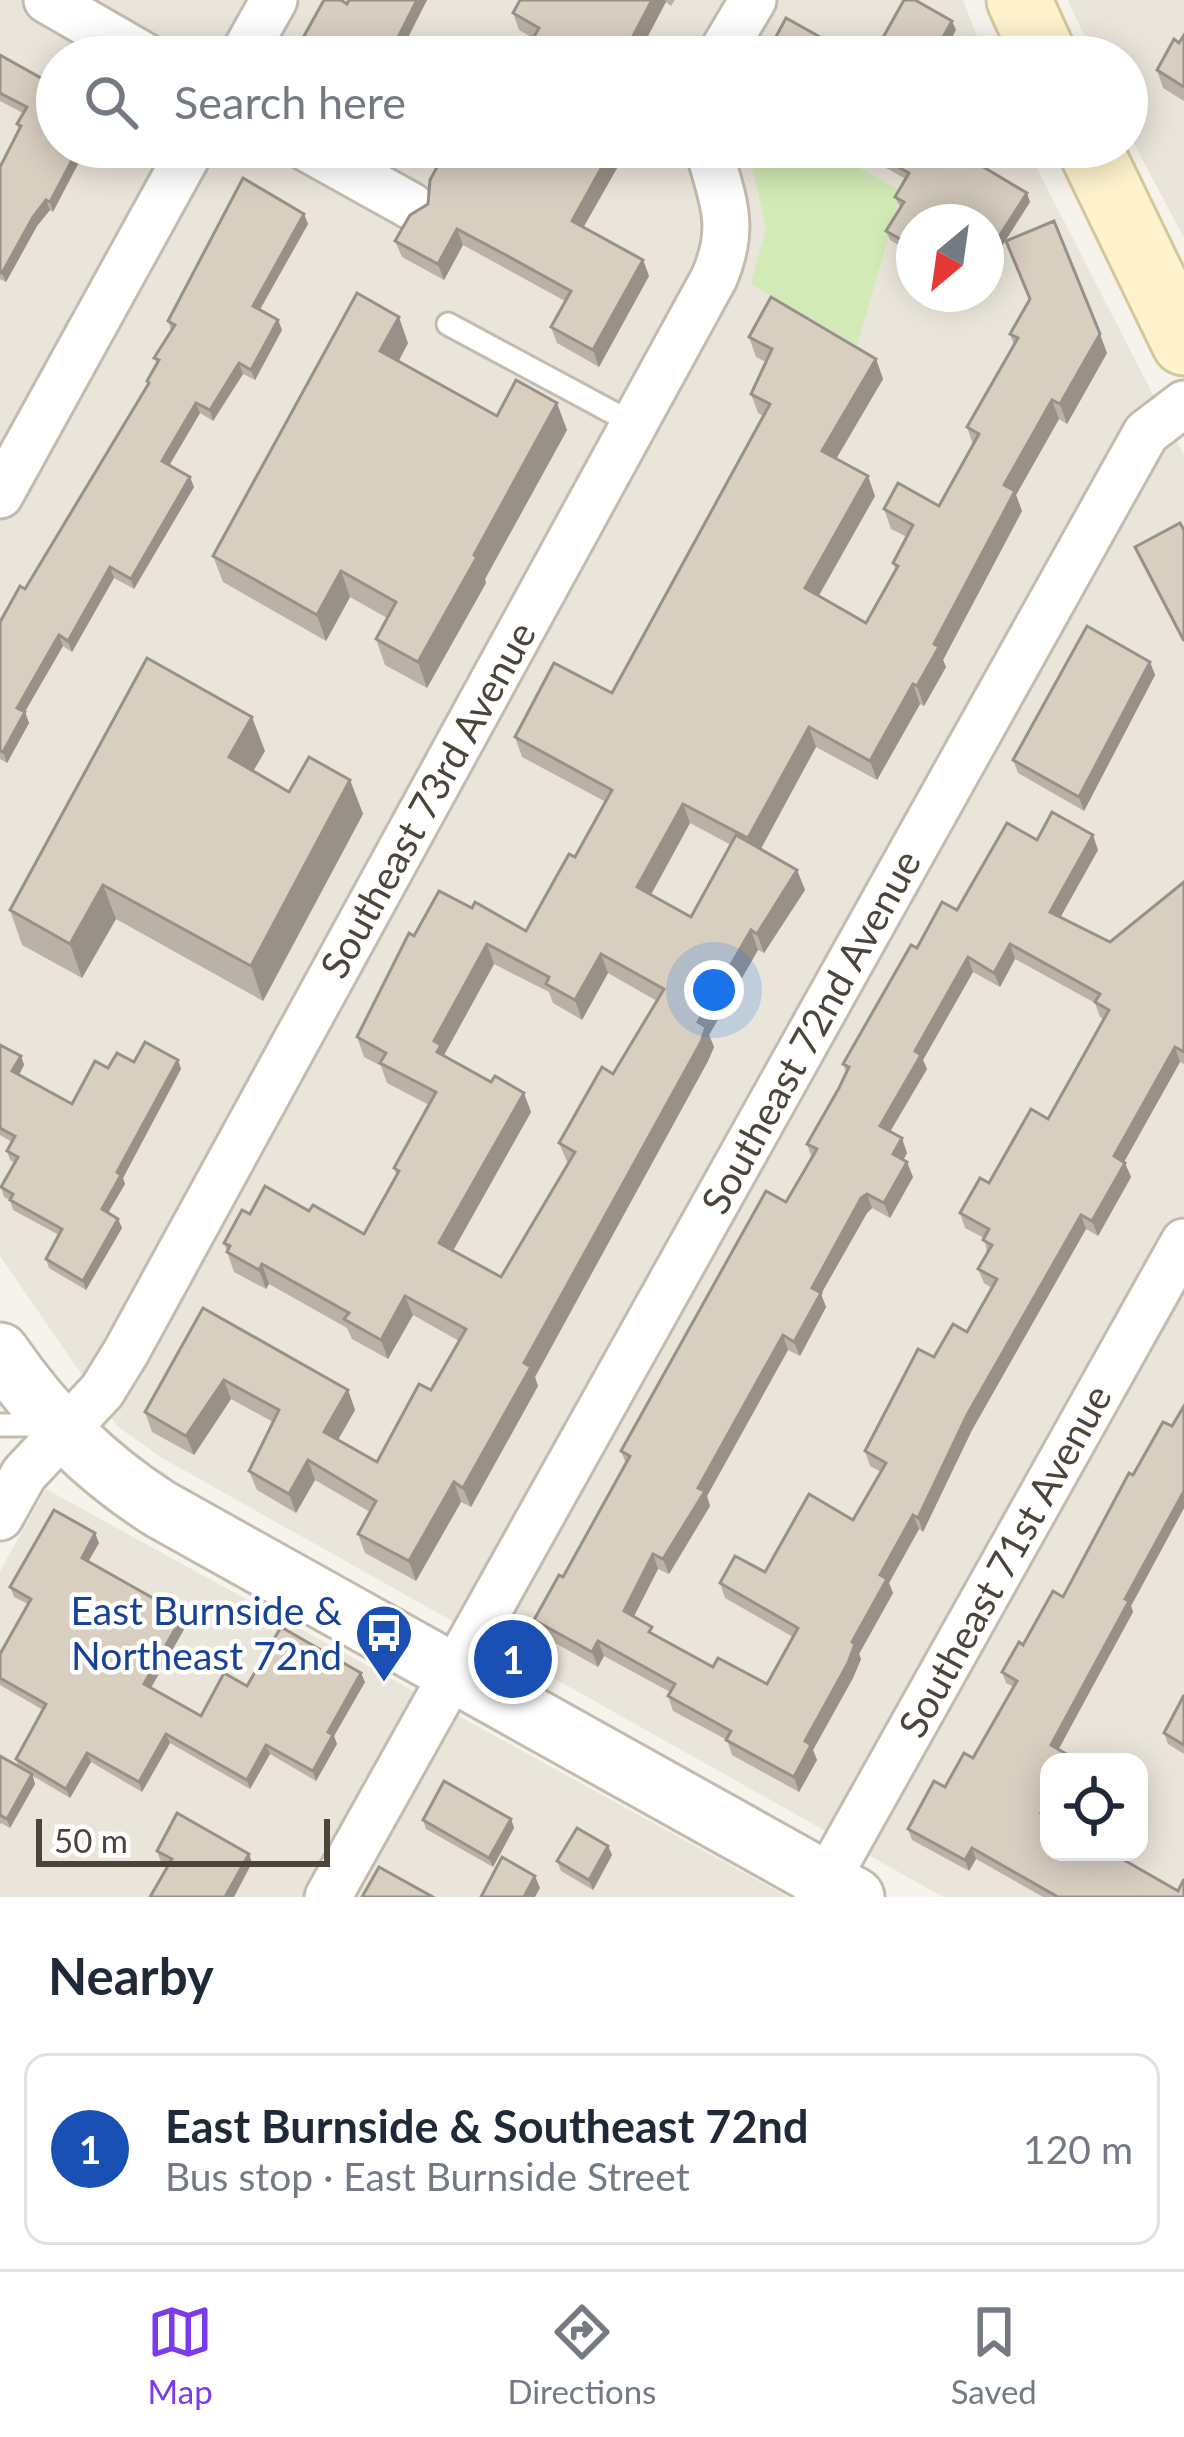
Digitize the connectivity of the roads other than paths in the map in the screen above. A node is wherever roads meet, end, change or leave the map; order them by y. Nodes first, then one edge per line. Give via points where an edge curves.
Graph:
1 (47, 0) edge
2 (274, 0) edge
3 (753, 0) edge
4 (1019, 0) edge
5 (110, 36) edge
6 (254, 36) edge
7 (732, 36) edge
8 (1035, 36) edge
9 (180, 168) edge
10 (343, 168) edge
11 (713, 168) edge
12 (1099, 168) edge
13 (411, 206) dead end
14 (448, 324) dead end
15 (1184, 343) edge
16 (1184, 404) edge
17 (634, 424) junction
18 (0, 495) edge
19 (1184, 1242) edge
20 (0, 1352) edge
21 (0, 1425) edge
22 (60, 1428) junction
23 (0, 1517) edge
24 (454, 1673) junction
25 (833, 1892) edge
26 (328, 1897) edge

1 - 5 street
2 - 6 street
3 - 7 street
4 - 8 main road
9 - 18 street
10 - 13 street
11 - 17 street, Southeast 73rd Avenue via 725,253
12 - 15 main road
14 - 17 lane
16 - 24 street, Southeast 72nd Avenue via 1145,433
17 - 22 street, Southeast 73rd Avenue via 127,1352 102,1391
19 - 25 street, Southeast 71st Avenue
20 - 22 street
21 - 22 lane
22 - 23 street, Southeast 73rd Avenue
22 - 24 street via 160,1509
24 - 25 street
24 - 26 street, Southeast 72nd Avenue

